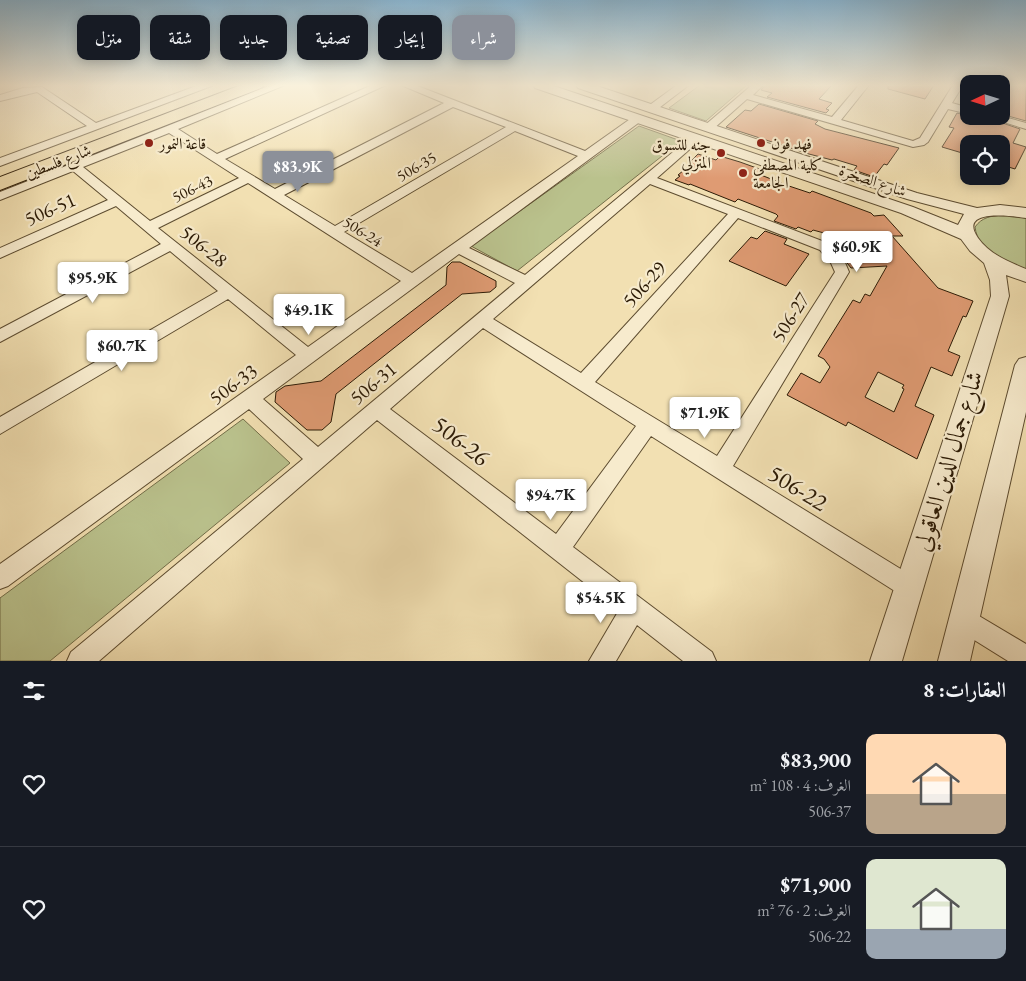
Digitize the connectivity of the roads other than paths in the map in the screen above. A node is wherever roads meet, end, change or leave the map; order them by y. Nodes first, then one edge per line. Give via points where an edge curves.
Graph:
1 (79, 116) edge
2 (125, 116) edge
3 (147, 116) edge
4 (176, 116) edge
5 (203, 116) edge
6 (312, 116) edge
7 (427, 116) edge
8 (484, 116) edge
9 (628, 116) edge
10 (665, 116) edge
11 (722, 116) edge
12 (813, 116) edge
13 (839, 116) edge
14 (939, 116) edge
15 (637, 119) junction
16 (834, 122) junction
17 (1010, 122) edge
18 (1026, 126) edge
19 (95, 127) junction
20 (514, 128) junction
21 (170, 129) junction
22 (701, 133) junction
23 (586, 156) junction
24 (217, 158) junction
25 (0, 162) edge
26 (74, 166) junction
27 (0, 171) edge
28 (248, 178) junction
29 (648, 179) junction
30 (0, 184) edge
31 (274, 194) junction
32 (0, 196) edge
33 (117, 201) junction
34 (1025, 206) edge
35 (978, 212) junction
36 (736, 213) junction
37 (149, 227) junction
38 (334, 232) junction
39 (967, 235) junction
40 (171, 245) junction
41 (458, 248) junction
42 (0, 253) edge
43 (992, 260) junction
44 (1026, 276) edge
45 (412, 281) junction
46 (526, 282) junction
47 (229, 292) junction
48 (482, 320) junction
49 (0, 336) edge
50 (308, 356) junction
51 (1026, 365) edge
52 (583, 383) junction
53 (249, 398) junction
54 (377, 409) junction
55 (649, 424) junction
56 (0, 426) edge
57 (318, 460) junction
58 (720, 469) junction
59 (558, 550) junction
60 (0, 578) edge
61 (909, 587) junction
62 (634, 608) junction
63 (964, 619) junction
64 (1026, 658) edge
65 (80, 661) edge
66 (602, 661) edge
67 (703, 661) edge
68 (886, 661) edge
69 (954, 661) edge

1 - 19 street
2 - 19 street
3 - 27 main road, شارع فلسطين
4 - 30 main road, شارع فلسطين
5 - 21 street
6 - 24 street
7 - 31 street
8 - 20 street
9 - 15 street, شارع الصخرة
10 - 22 street, شارع الصخرة
11 - 22 street, 506-31
12 - 16 street
13 - 16 street
14 - 16 street via 920,143 904,143
15 - 22 street, شارع الصخرة
15 - 23 street, 506-33
17 - 18 street
19 - 25 street
20 - 23 street
20 - 38 street, 506-35
21 - 24 street, 506-24
21 - 26 street
22 - 29 street, 506-31
22 - 35 street, شارع الصخرة via 912,196
22 - 39 street, شارع الصخرة
23 - 41 street, 506-33
24 - 28 street, 506-24
26 - 32 street
26 - 33 street, 506-28
28 - 31 street, 506-24
28 - 37 street, 506-43
29 - 36 street, 506-27
29 - 46 street, 506-31
31 - 38 street, 506-24
33 - 37 street, 506-28
33 - 42 street, 506-51
34 - 35 street, شارع الصخرة
35 - 39 street via 969,218 965,226
36 - 52 street, 506-29
36 - 58 street, 506-27 via 825,247 838,260 842,272
37 - 40 street, 506-28
38 - 45 street, 506-24
39 - 43 street
40 - 47 street, 506-28
40 - 49 street
41 - 45 street, 506-33
41 - 46 street
43 - 44 street
43 - 61 street, شارع جمال الدين العاقولي via 1000,296
45 - 50 street, 506-33
46 - 48 street, 506-31
47 - 50 street, 506-28
47 - 56 street
48 - 52 street, 506-22
48 - 54 street, 506-31
50 - 53 street, 506-33
51 - 63 street
52 - 55 street, 506-22
53 - 57 street
53 - 60 street, 506-33
54 - 57 street, 506-31
54 - 59 street, 506-26
55 - 58 street, 506-22
55 - 59 street
57 - 65 street, 506-31
58 - 61 street, 506-22
59 - 62 street, 506-26
61 - 68 street, شارع جمال الدين العاقولي
62 - 66 street
62 - 67 street, 506-26
63 - 64 street
63 - 69 street

